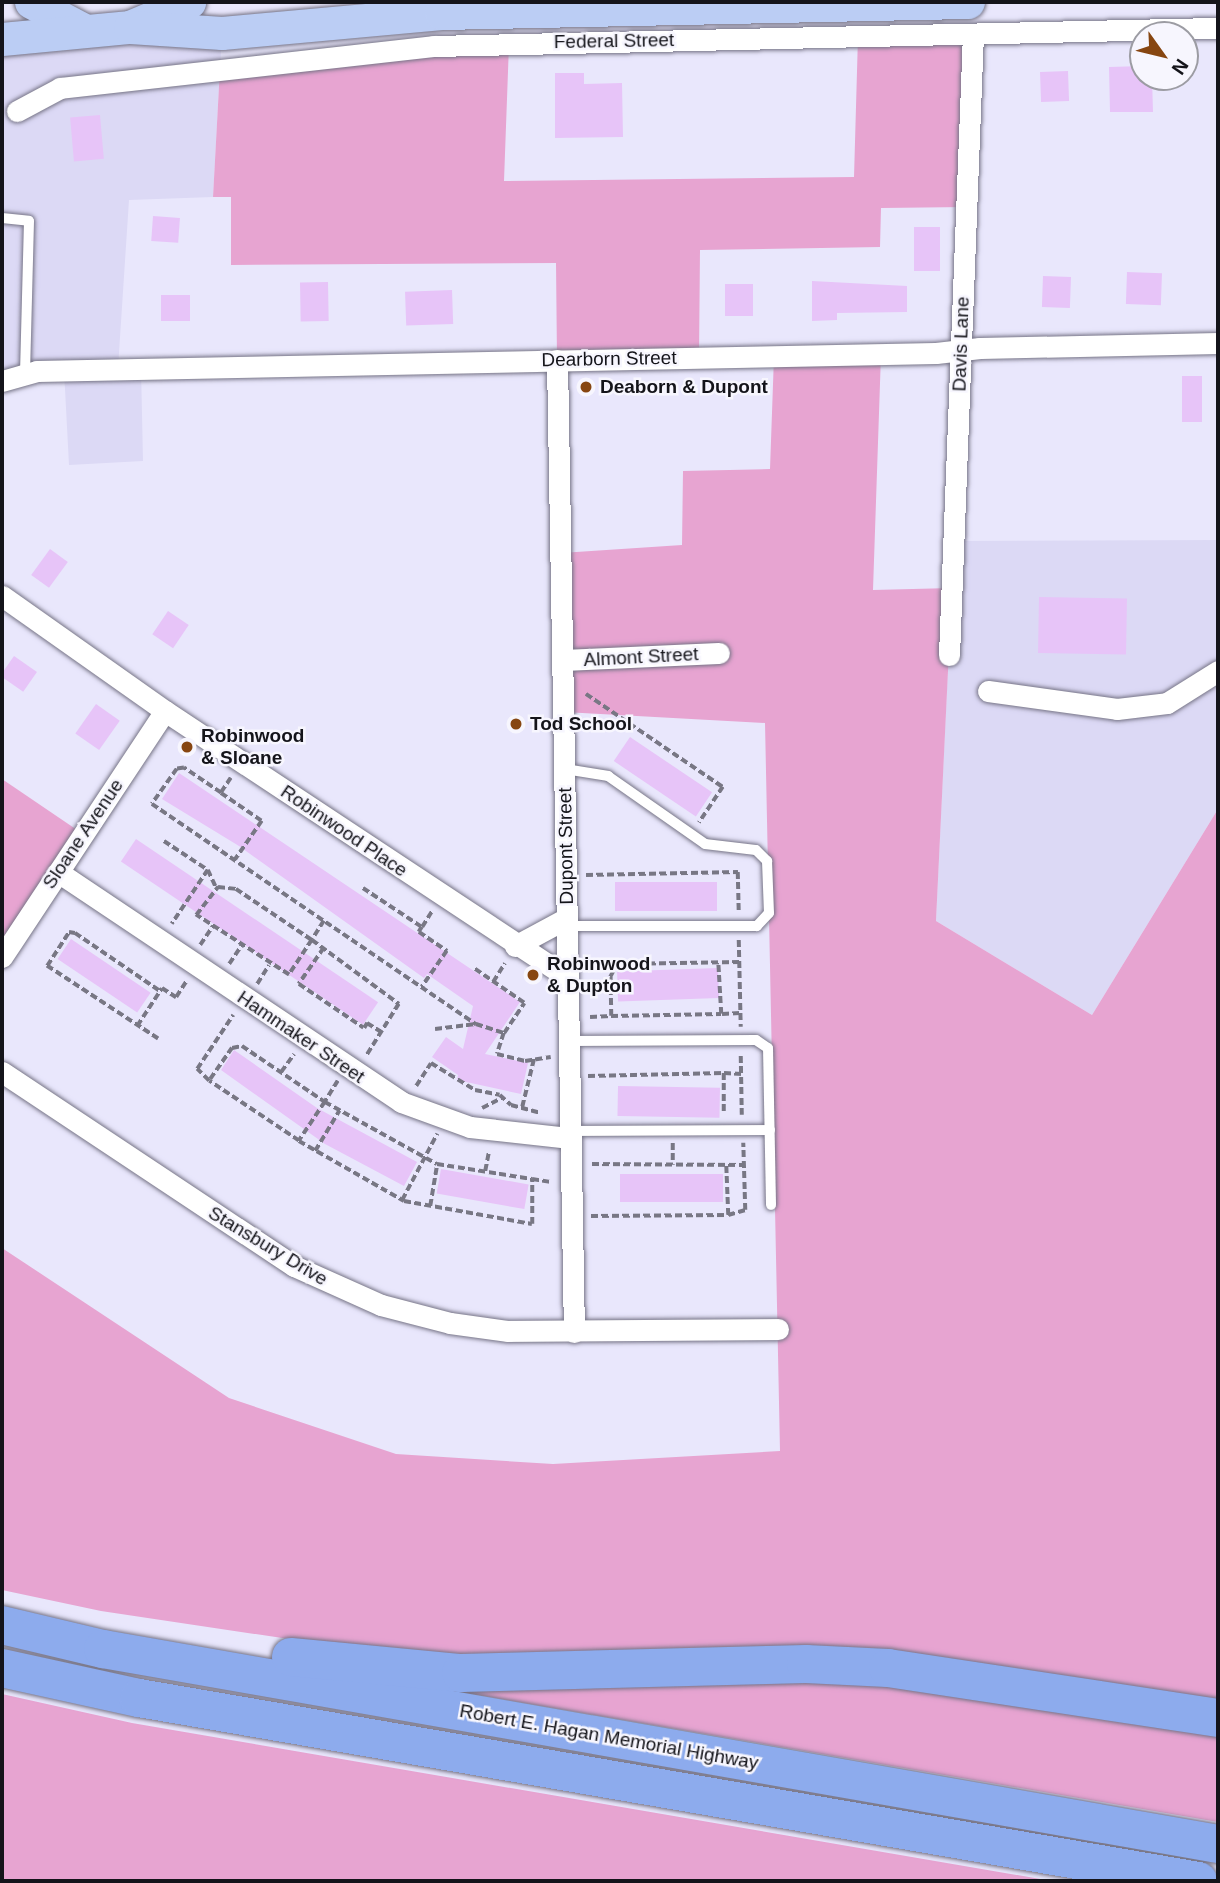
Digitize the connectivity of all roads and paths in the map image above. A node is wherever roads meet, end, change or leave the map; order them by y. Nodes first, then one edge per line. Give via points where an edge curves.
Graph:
1 (31, 2) edge
2 (189, 2) edge
3 (970, 18) edge
4 (130, 27) junction
5 (1218, 28) edge
6 (84, 30) junction
7 (2, 39) edge
8 (17, 111) dead end
9 (2, 218) edge
10 (1218, 343) edge
11 (961, 350) junction
12 (557, 360) junction
13 (25, 374) junction
14 (2, 381) edge
15 (2, 596) edge
16 (719, 653) dead end
17 (949, 655) dead end
18 (563, 660) junction
19 (1218, 671) edge
20 (988, 691) dead end
21 (586, 694) dead end
22 (165, 711) junction
23 (565, 769) junction
24 (229, 781) dead end
25 (221, 793) junction
26 (686, 819) dead end
27 (164, 841) dead end
28 (235, 860) junction
29 (208, 870) junction
30 (58, 872) junction
31 (566, 875) junction
32 (217, 887) junction
33 (363, 888) dead end
34 (432, 911) dead end
35 (324, 921) junction
36 (567, 922) junction
37 (739, 926) junction
38 (422, 927) junction
39 (312, 940) junction
40 (159, 942) junction
41 (515, 946) junction
42 (324, 948) junction
43 (2, 957) edge
44 (718, 962) junction
45 (740, 962) junction
46 (473, 968) dead end
47 (568, 978) junction
48 (183, 986) dead end
49 (422, 988) junction
50 (160, 991) junction
51 (740, 1013) junction
52 (721, 1014) junction
53 (611, 1016) junction
54 (232, 1017) dead end
55 (590, 1017) dead end
56 (476, 1024) junction
57 (137, 1026) junction
58 (435, 1029) dead end
59 (383, 1033) junction
60 (504, 1033) junction
61 (158, 1039) dead end
62 (569, 1041) junction
63 (741, 1041) junction
64 (291, 1057) dead end
65 (552, 1057) dead end
66 (534, 1058) junction
67 (2, 1072) edge
68 (281, 1072) junction
69 (355, 1073) junction
70 (724, 1073) junction
71 (742, 1074) junction
72 (569, 1077) junction
73 (210, 1079) junction
74 (416, 1086) dead end
75 (334, 1087) dead end
76 (502, 1098) junction
77 (325, 1102) junction
78 (522, 1108) junction
79 (480, 1110) dead end
80 (339, 1111) junction
81 (547, 1114) dead end
82 (711, 1119) dead end
83 (743, 1130) junction
84 (770, 1130) junction
85 (570, 1134) junction
86 (434, 1139) dead end
87 (299, 1141) junction
88 (673, 1149) dead end
89 (489, 1151) dead end
90 (315, 1152) junction
91 (424, 1158) junction
92 (570, 1163) junction
93 (437, 1164) junction
94 (673, 1165) junction
95 (726, 1165) junction
96 (744, 1165) junction
97 (485, 1171) junction
98 (532, 1179) junction
99 (554, 1182) dead end
100 (402, 1200) junction
101 (771, 1205) dead end
102 (430, 1206) junction
103 (728, 1215) junction
104 (572, 1216) junction
105 (778, 1328) dead end
106 (574, 1332) junction
107 (2, 1625) edge
108 (103, 1649) junction
109 (2, 1668) edge
110 (1218, 1718) edge
111 (1218, 1844) edge
112 (1198, 1881) edge

1 - 6 main road
2 - 4 main road
3 - 4 main road via 441,13 222,33
3 - 5 street, Federal Street
3 - 8 street, Federal Street via 434,46 60,88
3 - 11 street, Davis Lane
4 - 6 main road
6 - 7 main road
9 - 13 lane via 29,221
10 - 11 street, Dearborn Street
11 - 12 street, Dearborn Street
11 - 17 street, Davis Lane
12 - 13 street, Dearborn Street
12 - 18 street, Dupont Street
13 - 14 street, Dearborn Street
15 - 22 street, Robinwood Place
16 - 18 street, Almont Street
18 - 23 street, Dupont Street
19 - 20 street via 1167,703 1116,709
21 - 26 path via 723,787 697,826
22 - 30 street, Sloane Avenue
22 - 41 street, Robinwood Place
23 - 31 street, Dupont Street
23 - 37 lane via 608,776 705,844 756,850 766,860 769,913 757,926
24 - 25 path
25 - 28 path via 262,821
25 - 28 path via 184,768 177,769 152,804
27 - 29 path
28 - 35 path
29 - 32 path
29 - 40 path
30 - 40 street, Hammaker Street
30 - 43 street, Sloane Avenue
31 - 36 street, Dupont Street
31 - 37 path via 738,872
32 - 39 path via 236,889
32 - 39 path via 196,915 284,975
33 - 38 path
34 - 38 path
35 - 39 path
35 - 49 path
36 - 37 lane
36 - 41 street
36 - 47 street, Dupont Street
37 - 45 path
38 - 49 path via 419,932 447,951
39 - 42 path
40 - 69 street, Hammaker Street
41 - 47 street, Robinwood Place
42 - 59 path via 397,999 400,1008
42 - 59 path via 299,984 364,1028 367,1023
44 - 45 path
44 - 52 path
44 - 53 path via 617,964 610,977
45 - 51 path
46 - 60 path via 524,1003
47 - 62 street, Dupont Street
48 - 50 path via 176,998
49 - 56 path
50 - 57 path
50 - 57 path via 69,932 47,966 49,970
51 - 52 path
51 - 63 path
52 - 53 path
53 - 55 path
54 - 73 path via 197,1069
56 - 58 path
56 - 60 path
57 - 61 path
59 - 69 path
60 - 66 path via 497,1054 525,1061
62 - 63 lane
62 - 72 street, Dupont Street
63 - 71 path
63 - 84 lane via 756,1041 768,1048
64 - 68 path
65 - 66 path
66 - 78 path
67 - 106 street, Stansbury Drive via 259,1245 327,1283 381,1305 450,1323
68 - 73 path via 242,1046 232,1048
68 - 77 path
69 - 85 street, Hammaker Street via 401,1102 460,1125 504,1134
70 - 71 path
70 - 72 path
70 - 82 path via 724,1119
71 - 83 path
72 - 85 street, Dupont Street
73 - 87 path
74 - 76 path via 431,1063 475,1090
75 - 77 path
76 - 78 path
76 - 79 path
77 - 80 path
77 - 87 path
78 - 81 path
80 - 90 path
80 - 91 path
83 - 84 lane
83 - 85 lane
83 - 96 path
84 - 101 lane
85 - 92 street, Dupont Street
86 - 91 path
87 - 90 path
88 - 94 path
89 - 97 path
90 - 100 path
91 - 93 path
91 - 100 path
92 - 94 path
92 - 104 street, Dupont Street
93 - 97 path
93 - 102 path
94 - 95 path
95 - 96 path
95 - 103 path
96 - 103 path via 745,1210
97 - 98 path
98 - 99 path
98 - 102 path via 532,1224
100 - 102 path
103 - 104 path
104 - 106 street, Dupont Street
105 - 106 street, Stansbury Drive
107 - 108 highway, Robert E. Hagan Memorial Highway
108 - 110 highway via 221,1645 316,1661 461,1673 806,1664 888,1668
108 - 111 highway, Robert E. Hagan Memorial Highway
109 - 112 highway via 139,1698

